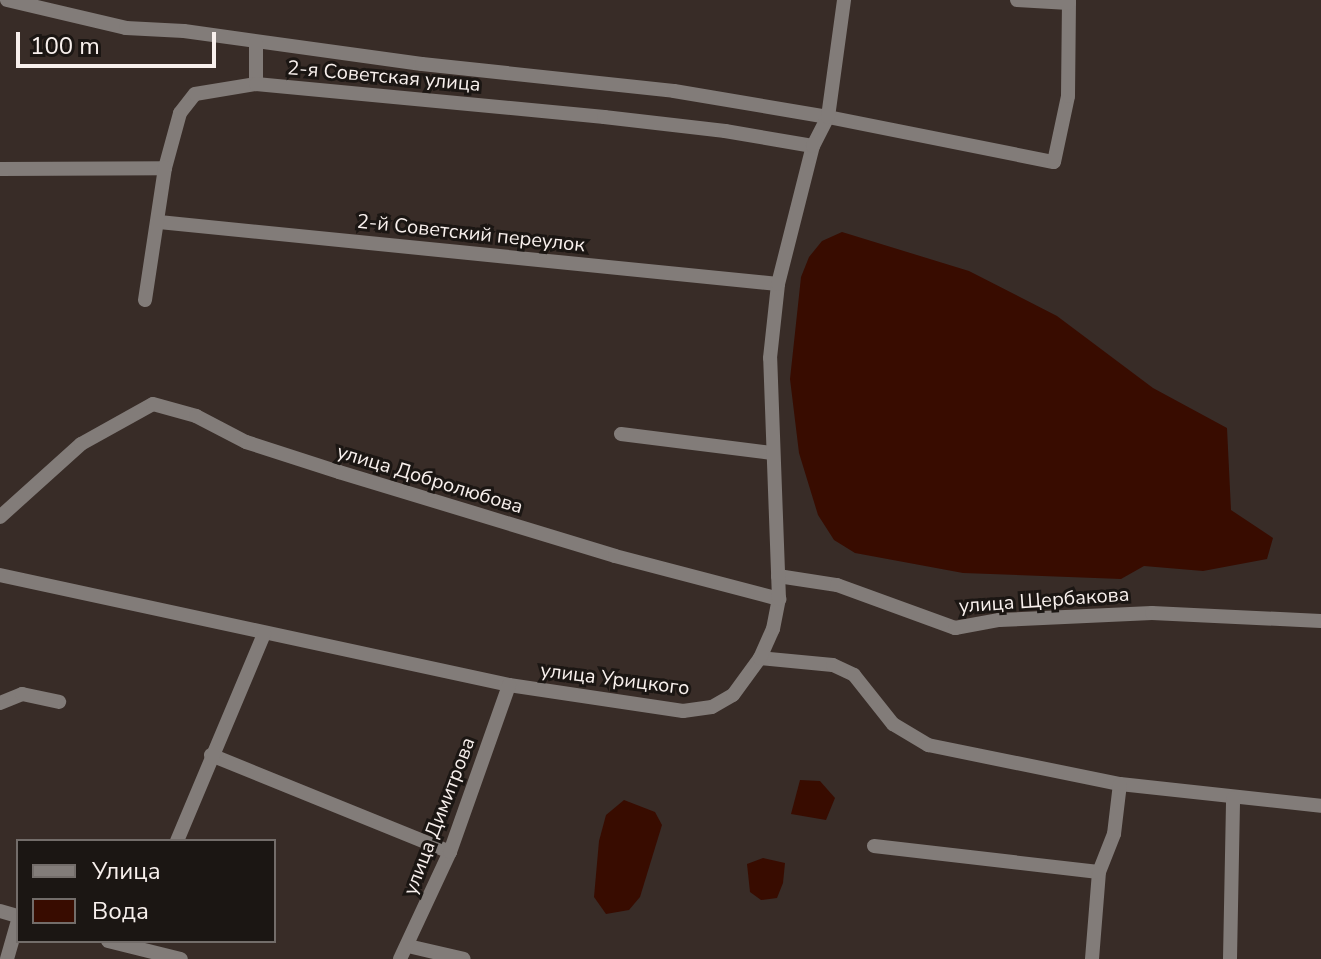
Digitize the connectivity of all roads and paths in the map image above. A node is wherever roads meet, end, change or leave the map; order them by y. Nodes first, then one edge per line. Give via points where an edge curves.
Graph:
1 (7, 0) edge
2 (844, 0) edge
3 (1017, 0) edge
4 (1069, 2) edge
5 (34, 3) edge
6 (256, 43) junction
7 (256, 84) junction
8 (828, 117) junction
9 (813, 146) junction
10 (165, 168) junction
11 (0, 169) edge
12 (159, 222) junction
13 (778, 284) junction
14 (145, 300) dead end
15 (621, 434) dead end
16 (772, 453) junction
17 (0, 517) edge
18 (0, 575) edge
19 (778, 576) junction
20 (779, 599) junction
21 (1321, 621) edge
22 (264, 634) junction
23 (760, 658) junction
24 (509, 685) junction
25 (59, 702) dead end
26 (0, 703) edge
27 (211, 755) junction
28 (1120, 784) junction
29 (1233, 798) junction
30 (1321, 806) edge
31 (178, 839) edge
32 (874, 846) dead end
33 (450, 852) junction
34 (1099, 872) junction
35 (16, 925) edge
36 (135, 945) edge
37 (404, 952) edge
38 (7, 959) edge
39 (181, 959) edge
40 (464, 959) edge
41 (1092, 959) edge
42 (1230, 959) edge

1 - 5 street
2 - 8 street, улица Урицкого
3 - 4 street
4 - 8 street via 1068,96 1054,162
5 - 6 street via 126,28
6 - 7 street
6 - 8 street via 674,91
7 - 9 street, 2-я Советская улица via 619,119
7 - 10 street, 2-я Советская улица via 195,94 180,113
8 - 9 street, улица Урицкого
9 - 13 street, улица Урицкого
10 - 11 street
10 - 12 street, 2-я Советская улица
12 - 13 street, 2-й Советский переулок
12 - 14 street, 2-я Советская улица
13 - 16 street, улица Урицкого via 770,358
15 - 16 street
16 - 19 street, улица Урицкого
17 - 20 street, улица Добролюбова via 81,444 153,404 339,472 615,556
18 - 22 street, улица Урицкого
19 - 20 street, улица Урицкого
19 - 21 street, улица Щербакова via 837,585 955,628 999,620 1152,613
20 - 23 street, улица Урицкого
22 - 24 street, улица Урицкого
22 - 27 street
23 - 24 street, улица Урицкого via 733,695 712,707 683,711
23 - 28 street via 833,665 854,675 893,724 928,745
24 - 33 street, улица Димитрова
25 - 26 street via 22,694
27 - 31 street
27 - 33 street
28 - 29 street
28 - 34 street via 1114,834
29 - 30 street
29 - 42 street
32 - 34 street
33 - 37 street, улица Димитрова
34 - 41 street
35 - 38 street
36 - 39 street
37 - 40 street

